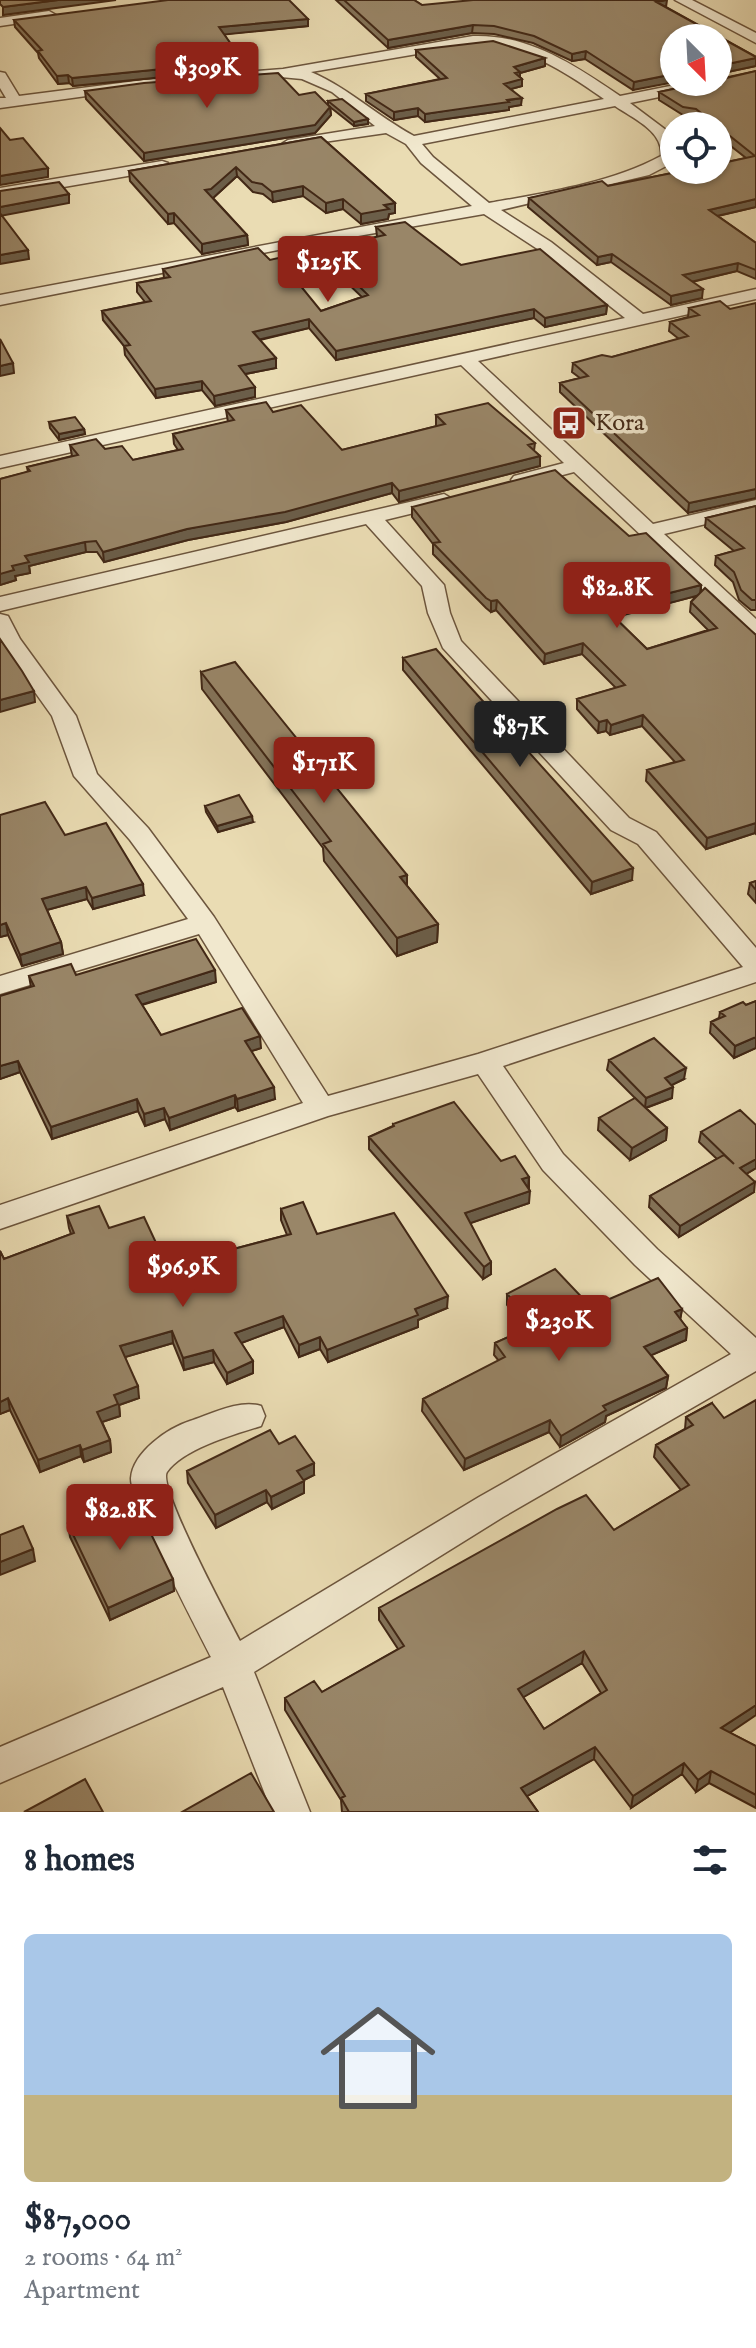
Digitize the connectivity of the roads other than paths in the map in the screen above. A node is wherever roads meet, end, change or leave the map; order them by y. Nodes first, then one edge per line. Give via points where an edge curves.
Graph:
1 (682, 0) edge
2 (58, 14) edge
3 (0, 22) edge
4 (756, 39) edge
5 (287, 72) junction
6 (0, 76) edge
7 (660, 92) edge
8 (617, 101) junction
9 (8, 102) edge
10 (388, 128) junction
11 (412, 141) junction
12 (279, 146) edge
13 (185, 162) edge
14 (0, 193) edge
15 (486, 207) junction
16 (756, 294) edge
17 (0, 300) edge
18 (638, 319) junction
19 (466, 360) junction
20 (0, 462) edge
21 (578, 465) junction
22 (505, 484) edge
23 (460, 495) edge
24 (756, 506) edge
25 (372, 518) junction
26 (649, 531) junction
27 (0, 604) edge
28 (0, 621) edge
29 (756, 631) edge
30 (205, 923) junction
31 (756, 965) edge
32 (756, 972) edge
33 (0, 985) edge
34 (485, 1062) junction
35 (321, 1108) junction
36 (0, 1217) edge
37 (756, 1356) edge
38 (249, 1416) dead end
39 (233, 1665) junction
40 (0, 1765) edge
41 (291, 1812) edge

1 - 4 street
2 - 3 street
5 - 8 street via 492,40 535,52
5 - 9 street
5 - 10 street via 329,84
6 - 9 street
7 - 8 street
8 - 11 street
8 - 15 street via 670,142 669,158 606,183
10 - 11 street
10 - 12 street
11 - 15 street
13 - 14 street
15 - 17 street
15 - 18 street
16 - 18 street
18 - 19 street
19 - 20 street
19 - 21 street
21 - 22 street
21 - 26 street
23 - 25 street
24 - 26 street
25 - 27 street
25 - 31 street via 433,585 451,643 620,824 647,838
26 - 29 street
28 - 30 street via 64,716 86,776 139,834
30 - 33 street
30 - 35 street
32 - 34 street
34 - 35 street
34 - 37 street via 553,1162 646,1257
35 - 36 street
37 - 39 street via 491,1507
38 - 39 street via 195,1433 153,1463 148,1479 157,1509
39 - 40 street
39 - 41 street

